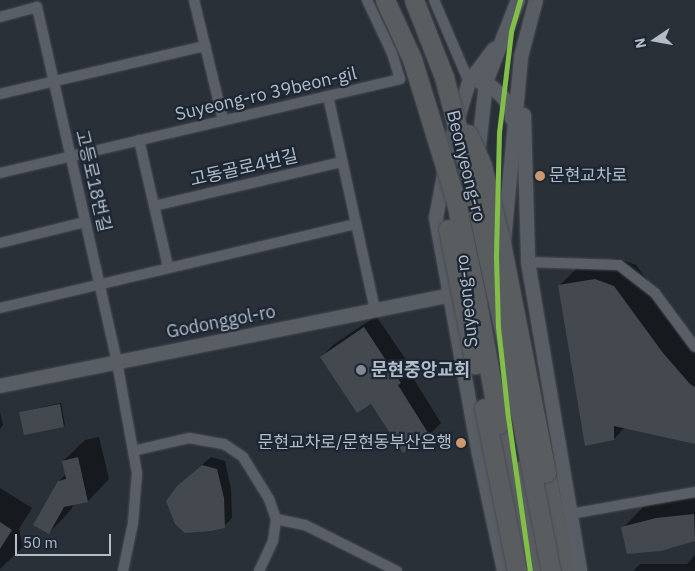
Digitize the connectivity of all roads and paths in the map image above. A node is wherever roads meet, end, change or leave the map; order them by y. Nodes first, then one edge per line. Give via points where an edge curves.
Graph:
1 (194, 0) edge
2 (367, 0) edge
3 (385, 0) edge
4 (414, 0) edge
5 (434, 0) edge
6 (518, 0) edge
7 (536, 0) edge
8 (0, 16) edge
9 (501, 39) junction
10 (524, 42) junction
11 (205, 46) junction
12 (412, 59) junction
13 (444, 77) junction
14 (54, 81) junction
15 (469, 82) junction
16 (486, 82) junction
17 (0, 94) edge
18 (328, 96) junction
19 (222, 120) junction
20 (514, 139) junction
21 (138, 140) junction
22 (70, 156) junction
23 (342, 162) junction
24 (0, 172) edge
25 (154, 206) junction
26 (85, 222) junction
27 (356, 224) junction
28 (0, 243) edge
29 (528, 262) junction
30 (168, 267) junction
31 (99, 285) junction
32 (450, 295) junction
33 (1, 308) edge
34 (375, 310) junction
35 (695, 347) edge
36 (116, 362) junction
37 (0, 386) edge
38 (133, 451) junction
39 (690, 493) edge
40 (570, 514) junction
41 (276, 519) junction
42 (123, 571) edge
43 (259, 571) edge
44 (398, 571) edge
45 (504, 571) edge
46 (517, 571) edge
47 (527, 571) edge
48 (532, 571) edge
49 (540, 571) edge
50 (551, 571) edge
51 (564, 571) edge
52 (580, 571) edge

1 - 11 street
2 - 18 street, Suyeong-ro 39beon-gil via 392,53 400,79
3 - 12 highway, Beonyeong-ro, bridge
4 - 13 highway, Beonyeong-ro, bridge
5 - 15 street
6 - 9 main road, Suyeong-ro
7 - 10 main road, Suyeong-ro
8 - 14 street, 고등로18번길 via 37,7
9 - 15 main road
9 - 16 main road, Suyeong-ro
10 - 20 main road, Suyeong-ro
10 - 29 main road, Suyeong-ro
11 - 14 street
11 - 19 street
12 - 46 highway, bridge
12 - 47 highway, Beonyeong-ro, bridge via 456,202
13 - 50 highway, Beonyeong-ro, bridge via 502,320
13 - 51 highway, bridge via 482,166 501,243
14 - 17 street
14 - 22 street, 고등로18번길
15 - 16 main road
15 - 32 main road via 449,148 436,218
16 - 20 main road via 511,108
16 - 48 main road, Suyeong-ro via 478,150 480,268 491,350
18 - 19 street, Suyeong-ro 39beon-gil
18 - 23 street
19 - 21 street, Suyeong-ro 39beon-gil
20 - 49 main road, Suyeong-ro via 500,286 520,461
21 - 22 street, Suyeong-ro 39beon-gil
21 - 25 street
22 - 24 street, Suyeong-ro 39beon-gil
22 - 26 street, 고등로18번길
23 - 25 street, 고동골로4번길
23 - 27 street
25 - 30 street
26 - 28 street
26 - 31 street, 고등로18번길
27 - 30 street
27 - 34 street
29 - 35 street via 620,266 655,293
29 - 40 main road, Suyeong-ro
30 - 31 street
31 - 33 street
31 - 36 street, 고등로18번길
32 - 34 main road, Godonggol-ro
32 - 45 main road
34 - 36 main road, Godonggol-ro
36 - 37 main road, Godonggol-ro
36 - 38 street, 고등로18번길
38 - 41 street via 189,438 224,444 243,457 269,499
38 - 42 street, 고등로18번길 via 137,473 133,523
39 - 40 street
40 - 52 main road, Suyeong-ro
41 - 43 street via 273,541
41 - 44 street via 305,525

